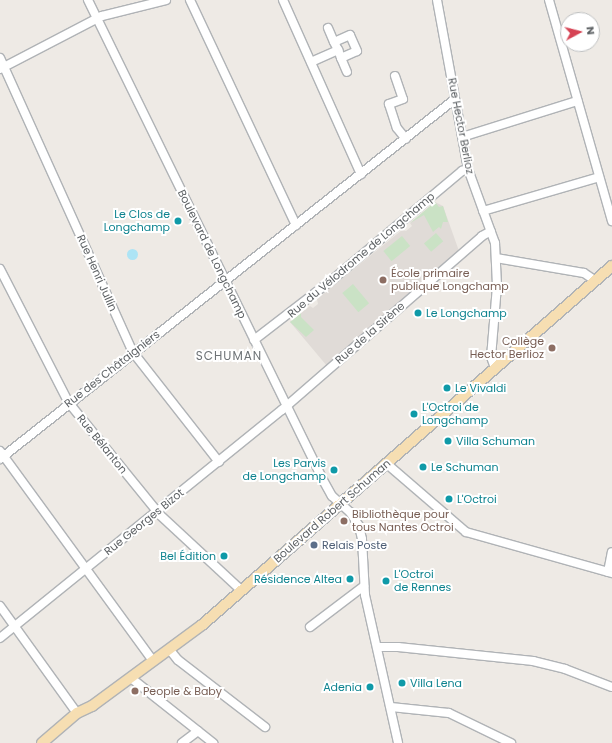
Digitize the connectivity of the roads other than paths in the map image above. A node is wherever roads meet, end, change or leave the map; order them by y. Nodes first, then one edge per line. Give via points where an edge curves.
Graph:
1 (88, 0) edge
2 (166, 0) edge
3 (190, 0) edge
4 (283, 0) edge
5 (437, 0) edge
6 (550, 0) edge
7 (149, 2) edge
8 (98, 19) junction
9 (328, 28) dead end
10 (334, 42) junction
11 (339, 54) junction
12 (0, 58) edge
13 (311, 62) junction
14 (2, 68) edge
15 (347, 72) dead end
16 (395, 76) dead end
17 (455, 100) junction
18 (577, 101) junction
19 (462, 137) junction
20 (406, 139) junction
21 (468, 169) junction
22 (361, 174) junction
23 (599, 177) junction
24 (483, 211) junction
25 (612, 221) edge
26 (296, 225) junction
27 (491, 232) junction
28 (496, 258) junction
29 (612, 266) edge
30 (0, 269) edge
31 (225, 281) junction
32 (596, 281) junction
33 (254, 340) junction
34 (133, 353) junction
35 (494, 368) junction
36 (69, 403) junction
37 (286, 406) junction
38 (1, 456) edge
39 (219, 462) junction
40 (387, 464) junction
41 (341, 504) junction
42 (157, 511) junction
43 (612, 552) edge
44 (86, 568) junction
45 (610, 572) edge
46 (364, 586) junction
47 (241, 590) junction
48 (0, 606) edge
49 (15, 626) junction
50 (310, 627) dead end
51 (0, 638) edge
52 (379, 647) junction
53 (169, 650) junction
54 (153, 661) junction
55 (131, 678) junction
56 (612, 687) edge
57 (391, 706) junction
58 (77, 713) junction
59 (265, 727) dead end
60 (198, 731) junction
61 (42, 743) edge
62 (182, 743) edge
63 (212, 743) edge
64 (398, 743) edge
65 (511, 743) edge

1 - 8 street, Boulevard de Longchamp
2 - 7 street
3 - 26 street
4 - 13 street
5 - 17 street, Rue Hector Berlioz
6 - 18 street
7 - 8 street
8 - 14 street
8 - 31 street, Boulevard de Longchamp
9 - 10 street
10 - 11 street
10 - 11 street via 350,31 357,50
11 - 13 street
11 - 15 street
12 - 14 street, Rue Henri Jullin
13 - 22 street
14 - 34 street, Rue Henri Jullin
16 - 20 street via 403,99 389,104 397,128
17 - 19 street, Rue Hector Berlioz
17 - 20 street, Rue des Châtaigniers
18 - 19 street
18 - 23 street
19 - 21 street, Rue Hector Berlioz
20 - 22 street, Rue des Châtaigniers
21 - 24 street, Rue Hector Berlioz
21 - 33 street, Rue du Vélodrome de Longchamp via 462,171 332,280
22 - 26 street, Rue des Châtaigniers
23 - 24 street
23 - 25 street
24 - 27 street, Rue Hector Berlioz
26 - 31 street, Rue des Châtaigniers
27 - 28 street, Rue Hector Berlioz
27 - 37 street, Rue de la Sirène via 482,236
28 - 32 street via 584,273
28 - 35 street, Rue Hector Berlioz via 497,286 491,350
29 - 32 main road, Boulevard Robert Schuman
30 - 36 street, Rue Bélanton
31 - 33 street, Boulevard de Longchamp
31 - 34 street, Rue des Châtaigniers
32 - 35 main road, Boulevard Robert Schuman
33 - 37 street, Boulevard de Longchamp
34 - 36 street, Rue des Châtaigniers
34 - 39 street, Rue Henri Jullin
35 - 40 main road, Boulevard Robert Schuman
36 - 38 street, Rue des Châtaigniers
36 - 42 street, Rue Bélanton
37 - 39 street, Rue Georges Bizot
37 - 41 street, Boulevard de Longchamp via 323,480 332,496
38 - 44 street
39 - 42 street, Rue Georges Bizot
40 - 41 main road, Boulevard Robert Schuman
40 - 45 street via 466,532
41 - 46 street, Boulevard de Longchamp via 355,518 361,532
41 - 47 main road, Boulevard Robert Schuman
42 - 44 street, Rue Georges Bizot
42 - 47 street, Rue Bélanton
43 - 45 street
44 - 49 street, Rue Georges Bizot
44 - 54 street
46 - 50 street
46 - 52 street, Boulevard de Longchamp
47 - 53 main road, Boulevard Robert Schuman
48 - 49 street
49 - 51 street, Rue Georges Bizot
49 - 58 street
52 - 56 street via 534,661 565,669
52 - 57 street, Boulevard de Longchamp
53 - 54 main road, Boulevard Robert Schuman
53 - 59 street via 178,660
54 - 55 main road, Boulevard Robert Schuman
55 - 58 main road, Boulevard Robert Schuman via 92,706
55 - 60 street
57 - 64 street, Boulevard de Longchamp
57 - 65 street via 449,713
58 - 61 main road, Boulevard Robert Schuman
60 - 62 street
60 - 63 street

